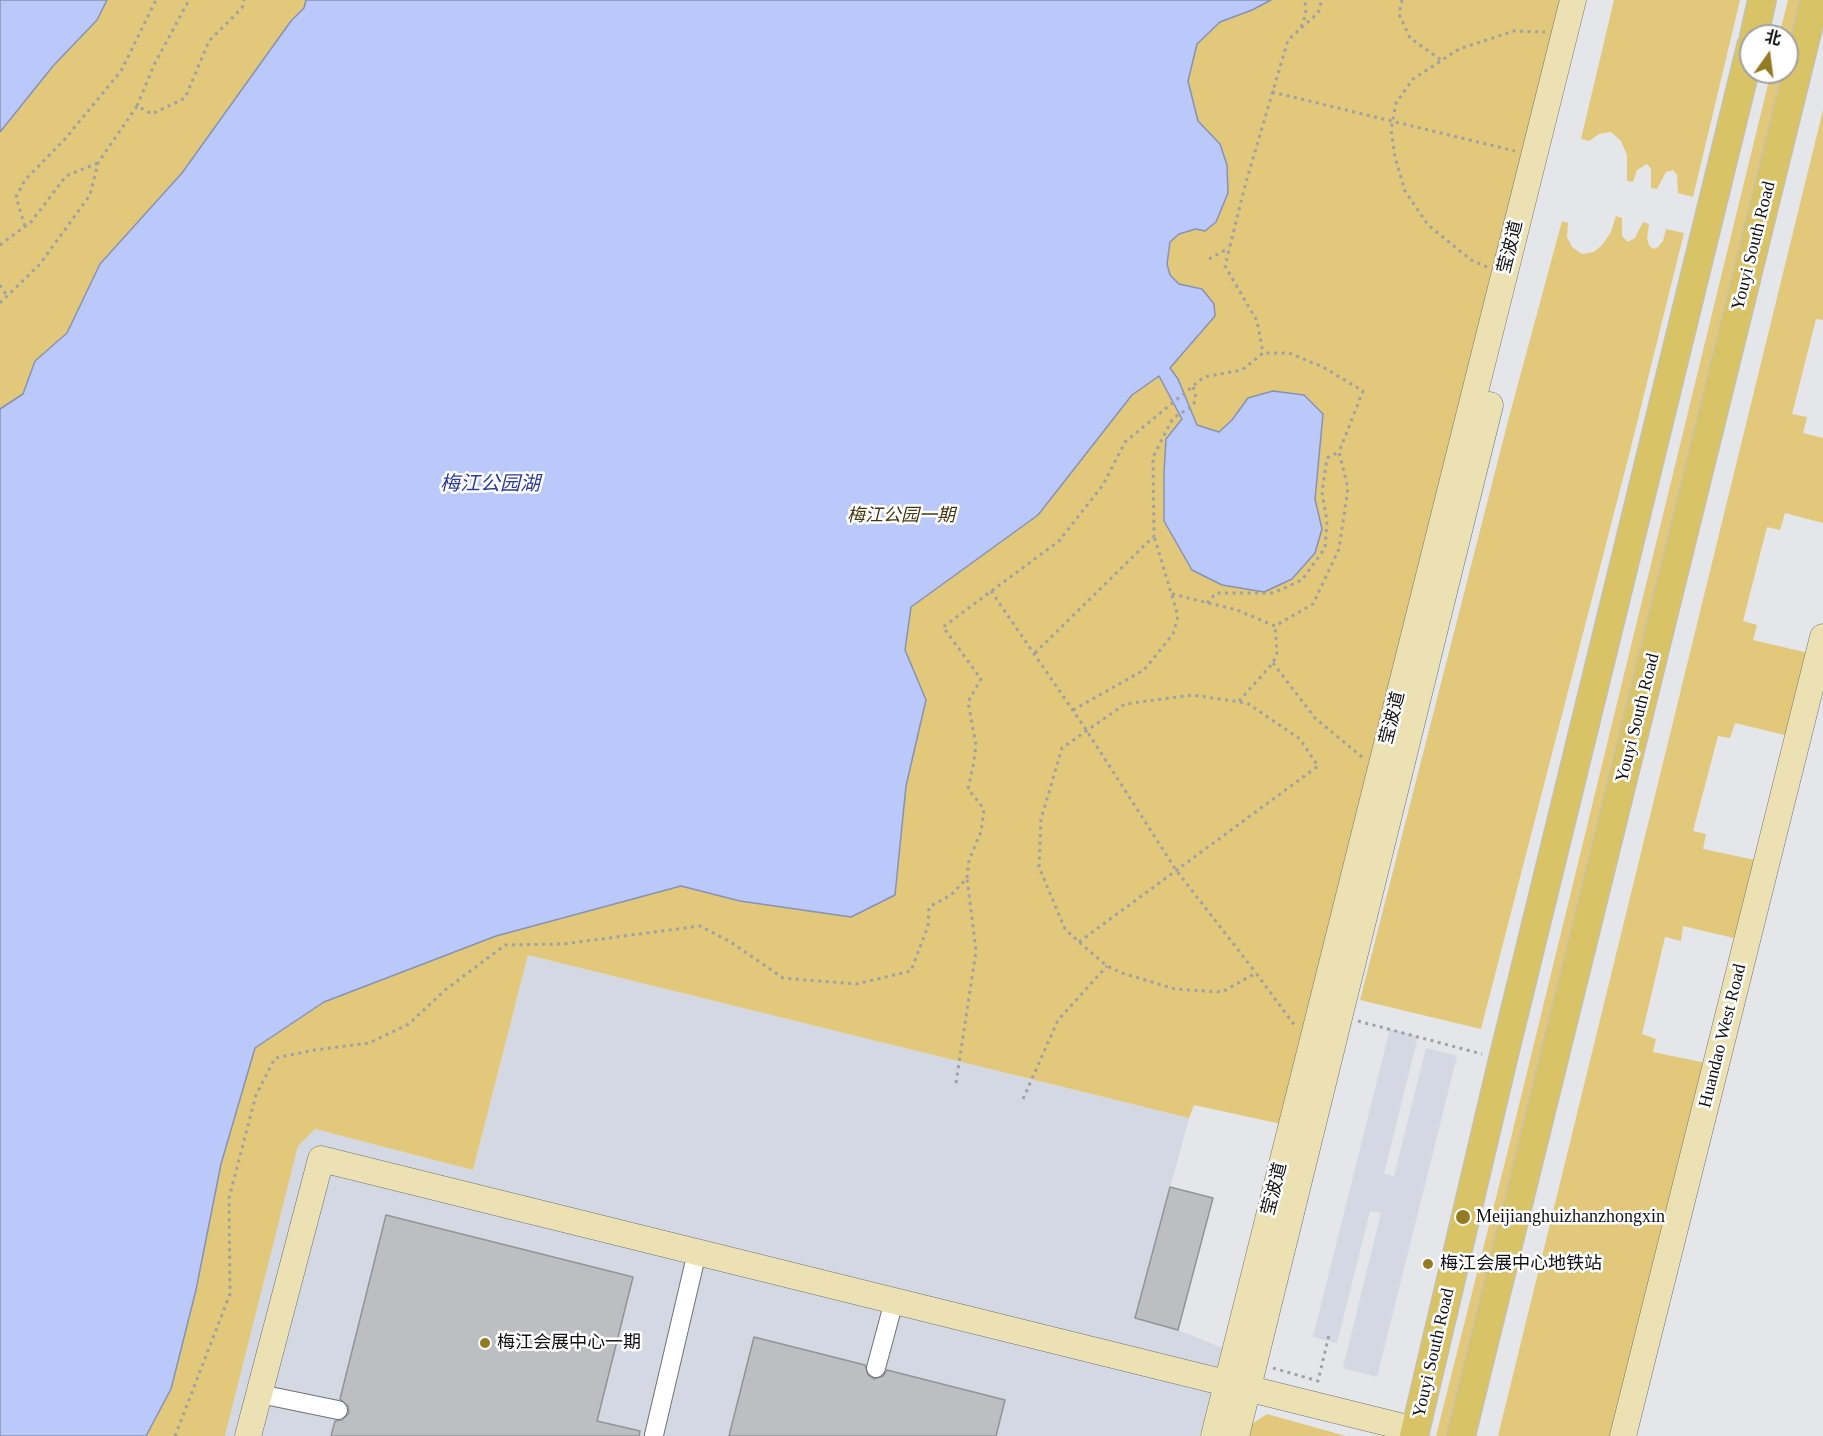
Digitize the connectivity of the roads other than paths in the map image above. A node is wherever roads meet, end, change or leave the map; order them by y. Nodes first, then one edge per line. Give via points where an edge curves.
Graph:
1 (1573, 0) edge
2 (1590, 0) edge
3 (1762, 0) edge
4 (1815, 0) edge
5 (1757, 24) edge
6 (1742, 84) edge
7 (1823, 636) edge
8 (1823, 692) edge
9 (697, 1252) junction
10 (894, 1301) junction
11 (876, 1368) dead end
12 (1237, 1386) junction
13 (260, 1394) junction
14 (338, 1410) dead end
15 (1415, 1433) edge
16 (654, 1435) edge
17 (248, 1436) edge
18 (1214, 1436) edge
19 (1236, 1436) edge
20 (1461, 1436) edge
21 (1623, 1436) edge
22 (1640, 1436) edge

1 - 12 street, 莹波道 via 1311,1047
2 - 12 street, 莹波道 via 1254,1362
3 - 5 main road
4 - 20 main road, Youyi South Road
6 - 15 main road, Youyi South Road
7 - 21 street, Huandao West Road
8 - 22 street, Huandao West Road
9 - 10 street
9 - 13 street via 321,1159
9 - 16 street
10 - 11 street
10 - 12 street
12 - 15 street
12 - 18 street, 莹波道
12 - 19 street, 莹波道
13 - 14 street
13 - 17 street

